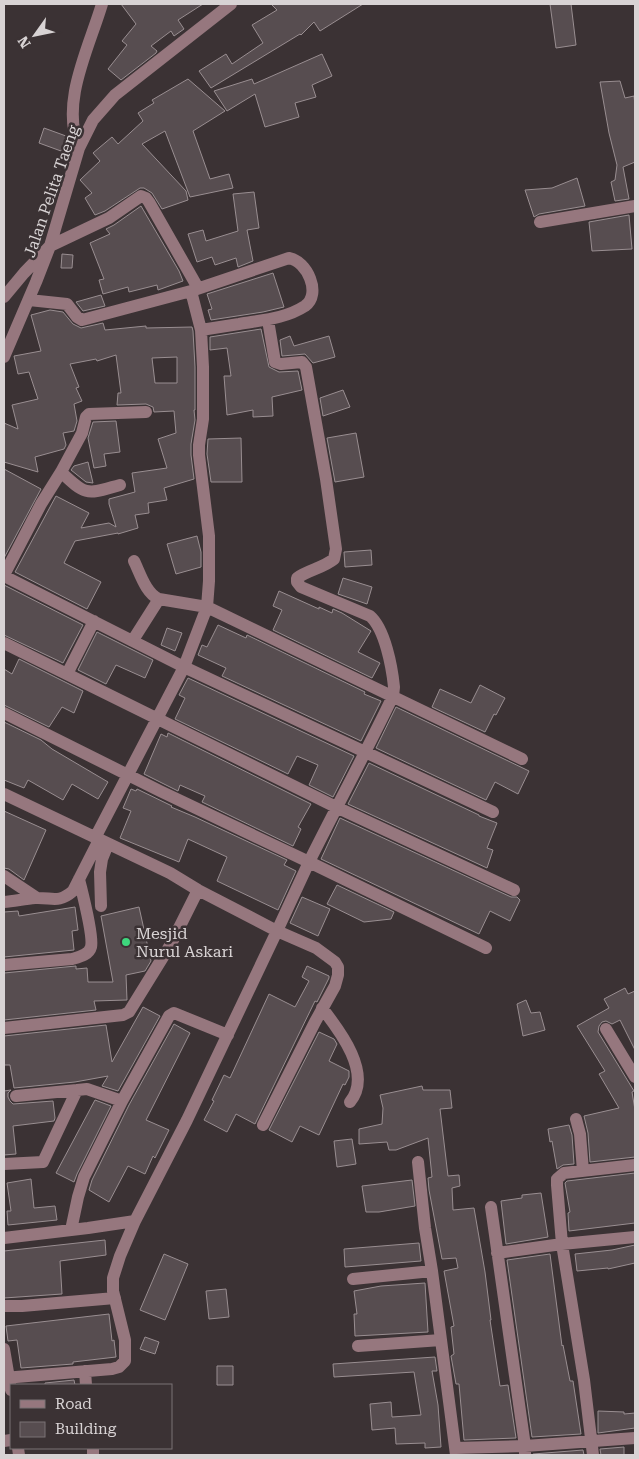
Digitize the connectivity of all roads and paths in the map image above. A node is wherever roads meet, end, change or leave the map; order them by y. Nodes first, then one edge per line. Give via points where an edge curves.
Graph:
1 (102, 4) edge
2 (231, 4) edge
3 (79, 148) junction
4 (635, 206) edge
5 (540, 222) dead end
6 (50, 246) junction
7 (195, 289) junction
8 (4, 297) edge
9 (28, 300) junction
10 (268, 320) junction
11 (201, 330) junction
12 (4, 357) edge
13 (146, 412) dead end
14 (61, 472) junction
15 (120, 485) dead end
16 (134, 560) dead end
17 (4, 576) edge
18 (159, 599) junction
19 (206, 607) junction
20 (94, 621) junction
21 (133, 640) junction
22 (4, 643) edge
23 (184, 667) junction
24 (67, 674) junction
25 (393, 696) junction
26 (4, 712) edge
27 (158, 719) junction
28 (366, 753) junction
29 (522, 758) dead end
30 (128, 775) junction
31 (4, 794) edge
32 (336, 807) junction
33 (493, 812) dead end
34 (101, 840) junction
35 (309, 862) junction
36 (4, 876) edge
37 (79, 879) junction
38 (198, 890) junction
39 (514, 890) dead end
40 (38, 898) junction
41 (4, 902) edge
42 (101, 906) dead end
43 (278, 932) junction
44 (486, 948) dead end
45 (4, 965) edge
46 (322, 1008) junction
47 (4, 1028) edge
48 (606, 1029) dead end
49 (228, 1035) junction
50 (635, 1078) edge
51 (76, 1090) junction
52 (16, 1096) dead end
53 (122, 1101) junction
54 (350, 1102) dead end
55 (576, 1119) dead end
56 (263, 1125) dead end
57 (418, 1162) dead end
58 (4, 1164) edge
59 (635, 1165) edge
60 (583, 1170) junction
61 (491, 1207) dead end
62 (135, 1221) junction
63 (71, 1230) junction
64 (635, 1237) edge
65 (4, 1238) edge
66 (562, 1244) junction
67 (498, 1253) junction
68 (432, 1271) junction
69 (353, 1279) dead end
70 (115, 1298) junction
71 (4, 1306) edge
72 (442, 1340) junction
73 (358, 1346) dead end
74 (4, 1349) edge
75 (85, 1371) junction
76 (8, 1382) edge
77 (86, 1384) edge
78 (635, 1438) edge
79 (592, 1442) junction
80 (525, 1451) edge
81 (456, 1452) edge
82 (592, 1455) edge

1 - 3 street via 81,64 72,111 74,137
2 - 3 street, Jalan Pelita Taeng via 115,95 93,120
3 - 6 street, Jalan Pelita Taeng
4 - 5 street
6 - 7 street via 97,225 143,196
6 - 8 street
6 - 9 street, Jalan Pelita Taeng
7 - 9 street via 82,320 67,304
7 - 10 street via 294,259 309,274 313,295 310,302 292,313
7 - 11 street
9 - 12 street, Jalan Pelita Taeng
10 - 11 street
10 - 25 street via 275,362 302,362 306,367 336,549 334,559 302,574 297,582 301,587 374,620 387,652
11 - 19 street via 203,419 199,450 209,536
13 - 14 street via 89,414
14 - 15 street via 78,489 86,492
14 - 17 street
16 - 18 street via 151,594
17 - 20 street
18 - 19 street
18 - 21 street
19 - 23 street
19 - 25 street
20 - 21 street
20 - 24 street
21 - 23 street
22 - 24 street
23 - 27 street
23 - 28 street
24 - 27 street
25 - 28 street
25 - 29 street
26 - 30 street
27 - 30 street
27 - 32 street
28 - 32 street
28 - 33 street
30 - 34 street
30 - 35 street
31 - 34 street
32 - 35 street
32 - 39 street
34 - 37 street
34 - 38 street
34 - 42 street
35 - 43 street
35 - 44 street
36 - 40 street
37 - 40 street via 73,891 64,898
37 - 45 street via 91,936 91,948 87,953 72,959
38 - 43 street
38 - 47 street via 171,944 129,1012
40 - 41 street
43 - 46 street via 316,948 338,967 335,986
43 - 49 street
46 - 54 street via 357,1067 358,1088
46 - 56 street
48 - 50 street
49 - 53 street via 171,1014
49 - 62 street
51 - 52 street
51 - 53 street via 88,1089
51 - 58 street via 43,1162
53 - 63 street via 84,1177
55 - 60 street
57 - 68 street
59 - 60 street
60 - 66 street via 564,1173 557,1179
61 - 67 street
62 - 63 street
62 - 70 street via 116,1269
63 - 65 street
64 - 66 street
66 - 67 street
66 - 79 street
67 - 80 street
68 - 69 street
68 - 72 street
70 - 71 street
70 - 75 street via 125,1340 125,1361 119,1367
72 - 73 street
72 - 81 street
74 - 76 street
75 - 76 street
75 - 77 street
78 - 79 street
79 - 80 street
79 - 82 street
80 - 81 street

